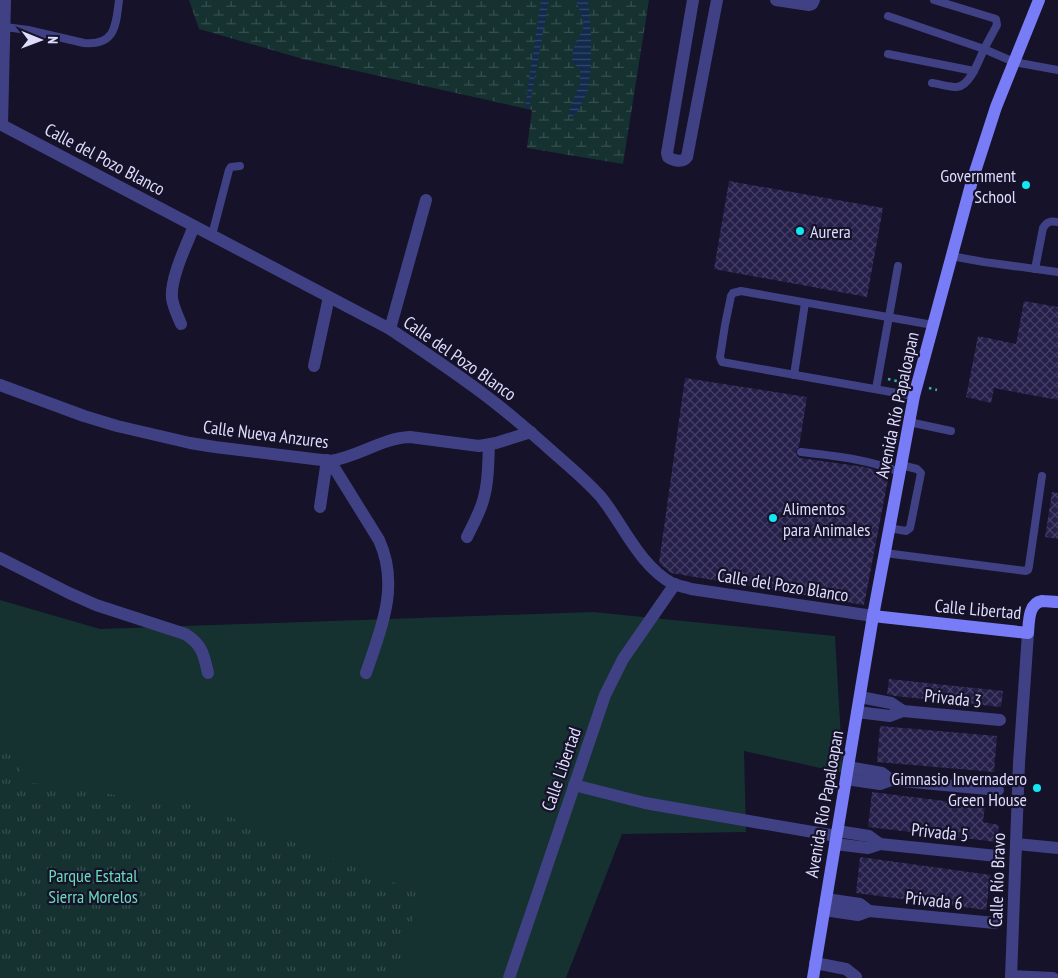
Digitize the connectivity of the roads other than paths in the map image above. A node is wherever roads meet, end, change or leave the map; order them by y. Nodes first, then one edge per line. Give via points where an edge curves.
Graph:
1 (5, 0) edge
2 (119, 0) edge
3 (693, 0) edge
4 (717, 0) edge
5 (776, 0) edge
6 (814, 0) edge
7 (934, 0) edge
8 (1039, 0) edge
9 (888, 16) dead end
10 (5, 28) junction
11 (984, 49) junction
12 (888, 54) dead end
13 (1014, 62) junction
14 (1058, 70) edge
15 (974, 71) junction
16 (932, 83) dead end
17 (1, 125) edge
18 (240, 166) dead end
19 (426, 200) dead end
20 (1058, 222) edge
21 (194, 226) junction
22 (212, 235) junction
23 (951, 256) junction
24 (898, 266) dead end
25 (1035, 269) junction
26 (1058, 272) edge
27 (329, 297) junction
28 (805, 303) junction
29 (889, 317) junction
30 (180, 324) dead end
31 (933, 324) junction
32 (390, 329) junction
33 (314, 366) dead end
34 (794, 375) junction
35 (0, 386) edge
36 (876, 389) junction
37 (914, 396) junction
38 (908, 422) junction
39 (950, 431) dead end
40 (531, 432) junction
41 (489, 445) junction
42 (801, 452) dead end
43 (328, 460) junction
44 (900, 468) junction
45 (1042, 476) dead end
46 (320, 507) dead end
47 (889, 528) junction
48 (467, 537) dead end
49 (885, 553) junction
50 (0, 558) edge
51 (675, 584) junction
52 (1058, 602) edge
53 (873, 616) junction
54 (1028, 633) junction
55 (208, 673) dead end
56 (366, 673) dead end
57 (860, 697) junction
58 (903, 711) junction
59 (857, 712) junction
60 (1000, 720) dead end
61 (847, 773) junction
62 (574, 785) junction
63 (998, 790) dead end
64 (836, 837) junction
65 (1016, 844) junction
66 (1058, 848) edge
67 (997, 856) dead end
68 (825, 904) junction
69 (995, 923) dead end
70 (815, 963) junction
71 (1011, 977) edge
72 (509, 978) edge
73 (816, 978) edge
74 (858, 978) edge
75 (1053, 978) edge

1 - 10 street
2 - 10 lane via 116,26 111,35 92,44
3 - 4 street via 667,153 668,157 682,161 688,157
5 - 6 street via 809,5
7 - 11 lane via 996,19 997,25
8 - 13 main road, Avenida Río Papaloapan
9 - 11 lane
10 - 17 street
11 - 13 lane
11 - 15 lane
12 - 15 lane
13 - 14 lane
13 - 23 main road, Avenida Río Papaloapan via 985,139
15 - 16 lane via 958,87
17 - 21 street, Calle del Pozo Blanco
18 - 22 lane via 229,170
19 - 32 street
20 - 25 lane via 1049,221 1043,228
21 - 22 street, Calle del Pozo Blanco
21 - 30 street via 173,286 172,298
22 - 27 street, Calle del Pozo Blanco
23 - 25 lane
23 - 31 main road, Avenida Río Papaloapan
24 - 29 lane
25 - 26 lane
27 - 32 street, Calle del Pozo Blanco
27 - 33 street
28 - 29 lane
28 - 34 lane
28 - 34 lane via 736,292 731,296 720,357 722,362
29 - 31 lane
29 - 36 lane
31 - 37 main road, Avenida Río Papaloapan
32 - 40 street, Calle del Pozo Blanco via 450,369
34 - 36 lane
35 - 43 street, Calle Nueva Anzures via 117,426 190,443
36 - 37 lane
37 - 38 main road, Avenida Río Papaloapan
38 - 39 lane
38 - 44 main road, Avenida Río Papaloapan
40 - 41 street, Calle Nueva Anzures
40 - 51 street, Calle del Pozo Blanco via 601,497 644,560
41 - 43 street, Calle Nueva Anzures via 402,437
41 - 48 street via 485,496
42 - 44 lane
43 - 46 street
43 - 56 street via 385,552 388,597
44 - 47 main road, Avenida Río Papaloapan
44 - 47 lane via 919,469 921,473 910,528 906,531
45 - 49 lane via 1030,566 1026,571
47 - 49 main road, Avenida Río Papaloapan
49 - 53 main road, Avenida Río Papaloapan
50 - 55 street via 96,605 185,634 200,646
51 - 53 street, Calle del Pozo Blanco
51 - 62 street, Calle Libertad via 623,659 605,695
52 - 54 main road, Calle Libertad via 1042,601 1034,605
53 - 54 main road, Calle Libertad
53 - 57 main road, Avenida Río Papaloapan
54 - 65 street, Calle Río Bravo
57 - 58 street, Privada 3 via 892,703
57 - 59 main road, Avenida Río Papaloapan
58 - 59 street, Privada 3 via 890,716
58 - 60 street, Privada 3
59 - 61 main road, Avenida Río Papaloapan
61 - 63 street via 882,773 891,780
61 - 64 main road, Avenida Río Papaloapan
62 - 64 street, Privada 5 via 645,803
62 - 72 street, Calle Libertad
64 - 67 street, Privada 5 via 869,836 880,844
64 - 68 main road, Avenida Río Papaloapan
65 - 66 street
65 - 71 street, Calle Río Bravo
68 - 69 street, Privada 6 via 860,904 869,911
68 - 70 main road, Avenida Río Papaloapan
70 - 73 main road, Avenida Río Papaloapan
70 - 74 street via 846,969
71 - 75 street

